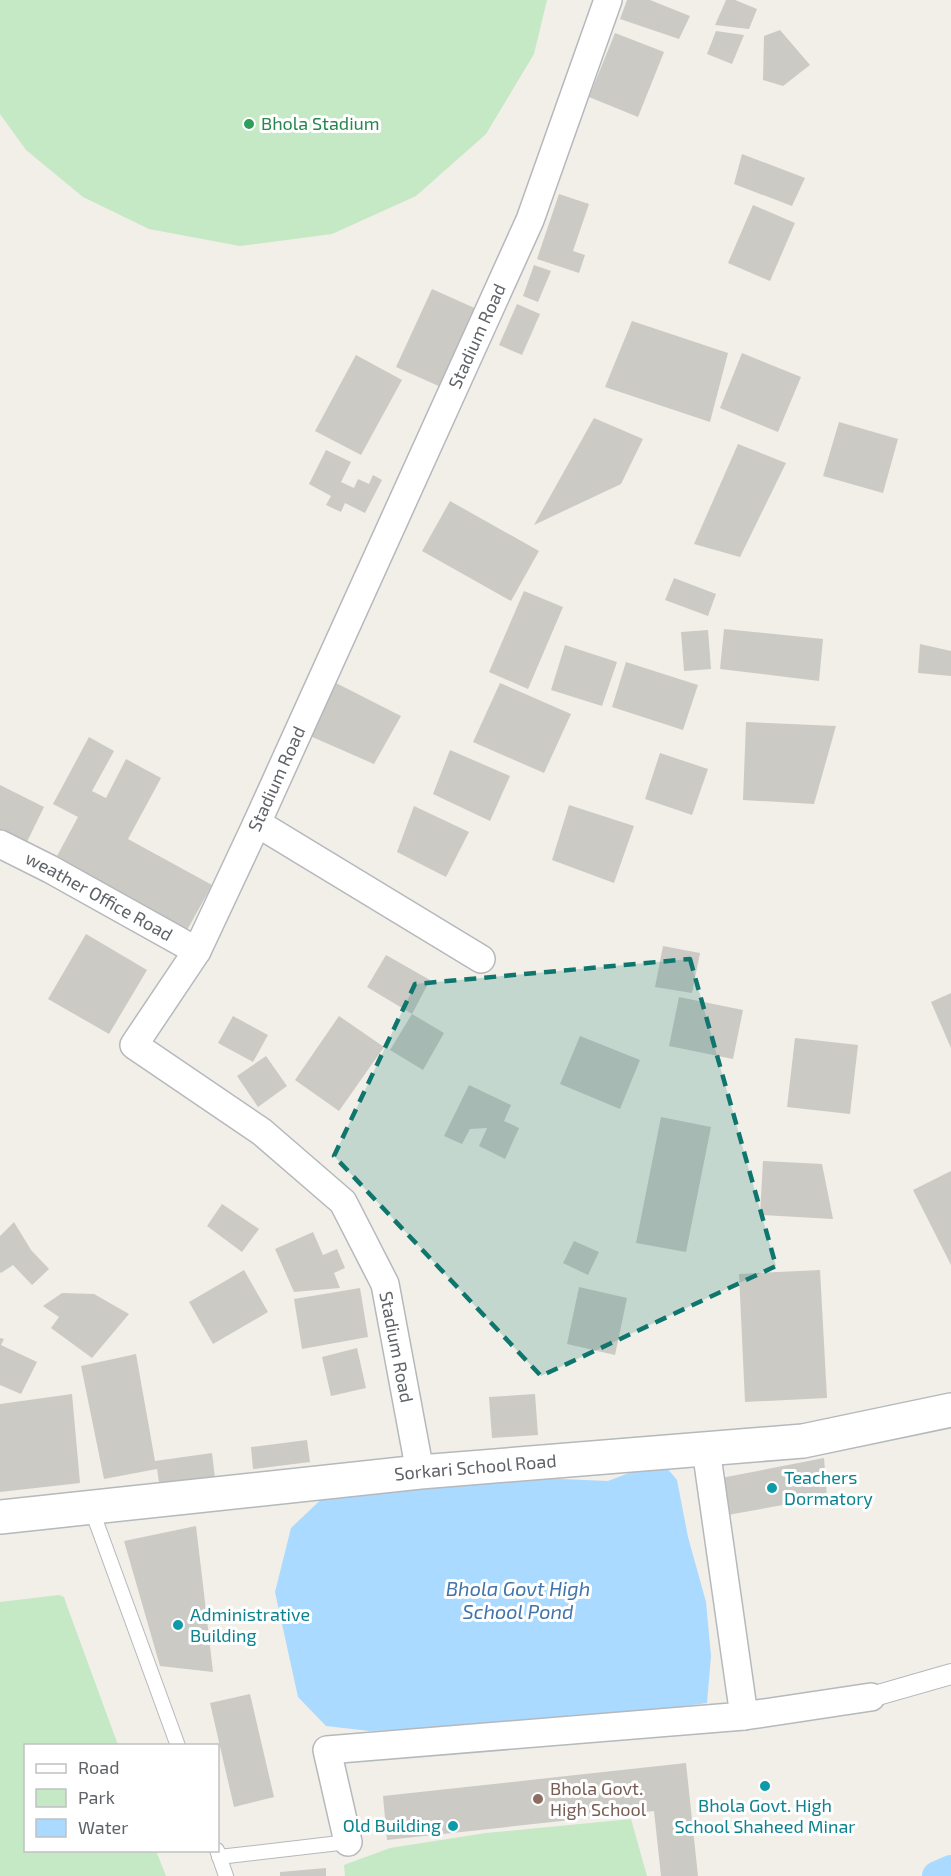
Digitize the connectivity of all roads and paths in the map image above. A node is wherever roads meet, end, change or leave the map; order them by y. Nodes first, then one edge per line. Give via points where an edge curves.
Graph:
1 (608, 0) edge
2 (257, 823) junction
3 (0, 844) edge
4 (196, 951) junction
5 (481, 959) dead end
6 (951, 1410) edge
7 (706, 1449) junction
8 (420, 1472) junction
9 (91, 1508) junction
10 (0, 1517) edge
11 (951, 1674) edge
12 (871, 1697) joint
13 (744, 1716) junction
14 (177, 1744) edge
15 (348, 1842) joint
16 (218, 1854) edge
17 (226, 1876) edge

1 - 2 street, Stadium Road via 530,220
2 - 4 street, Stadium Road
2 - 5 street
3 - 4 street, weather Office Road
4 - 8 street, Stadium Road via 134,1045 262,1132 343,1202 385,1284
6 - 7 street, Sorkari School Road via 803,1441
7 - 8 street, Sorkari School Road
7 - 13 street
8 - 9 street, Sorkari School Road
9 - 10 street, Sorkari School Road
9 - 14 lane
11 - 12 street
12 - 13 street
13 - 15 street via 327,1750
15 - 16 lane
16 - 17 lane

